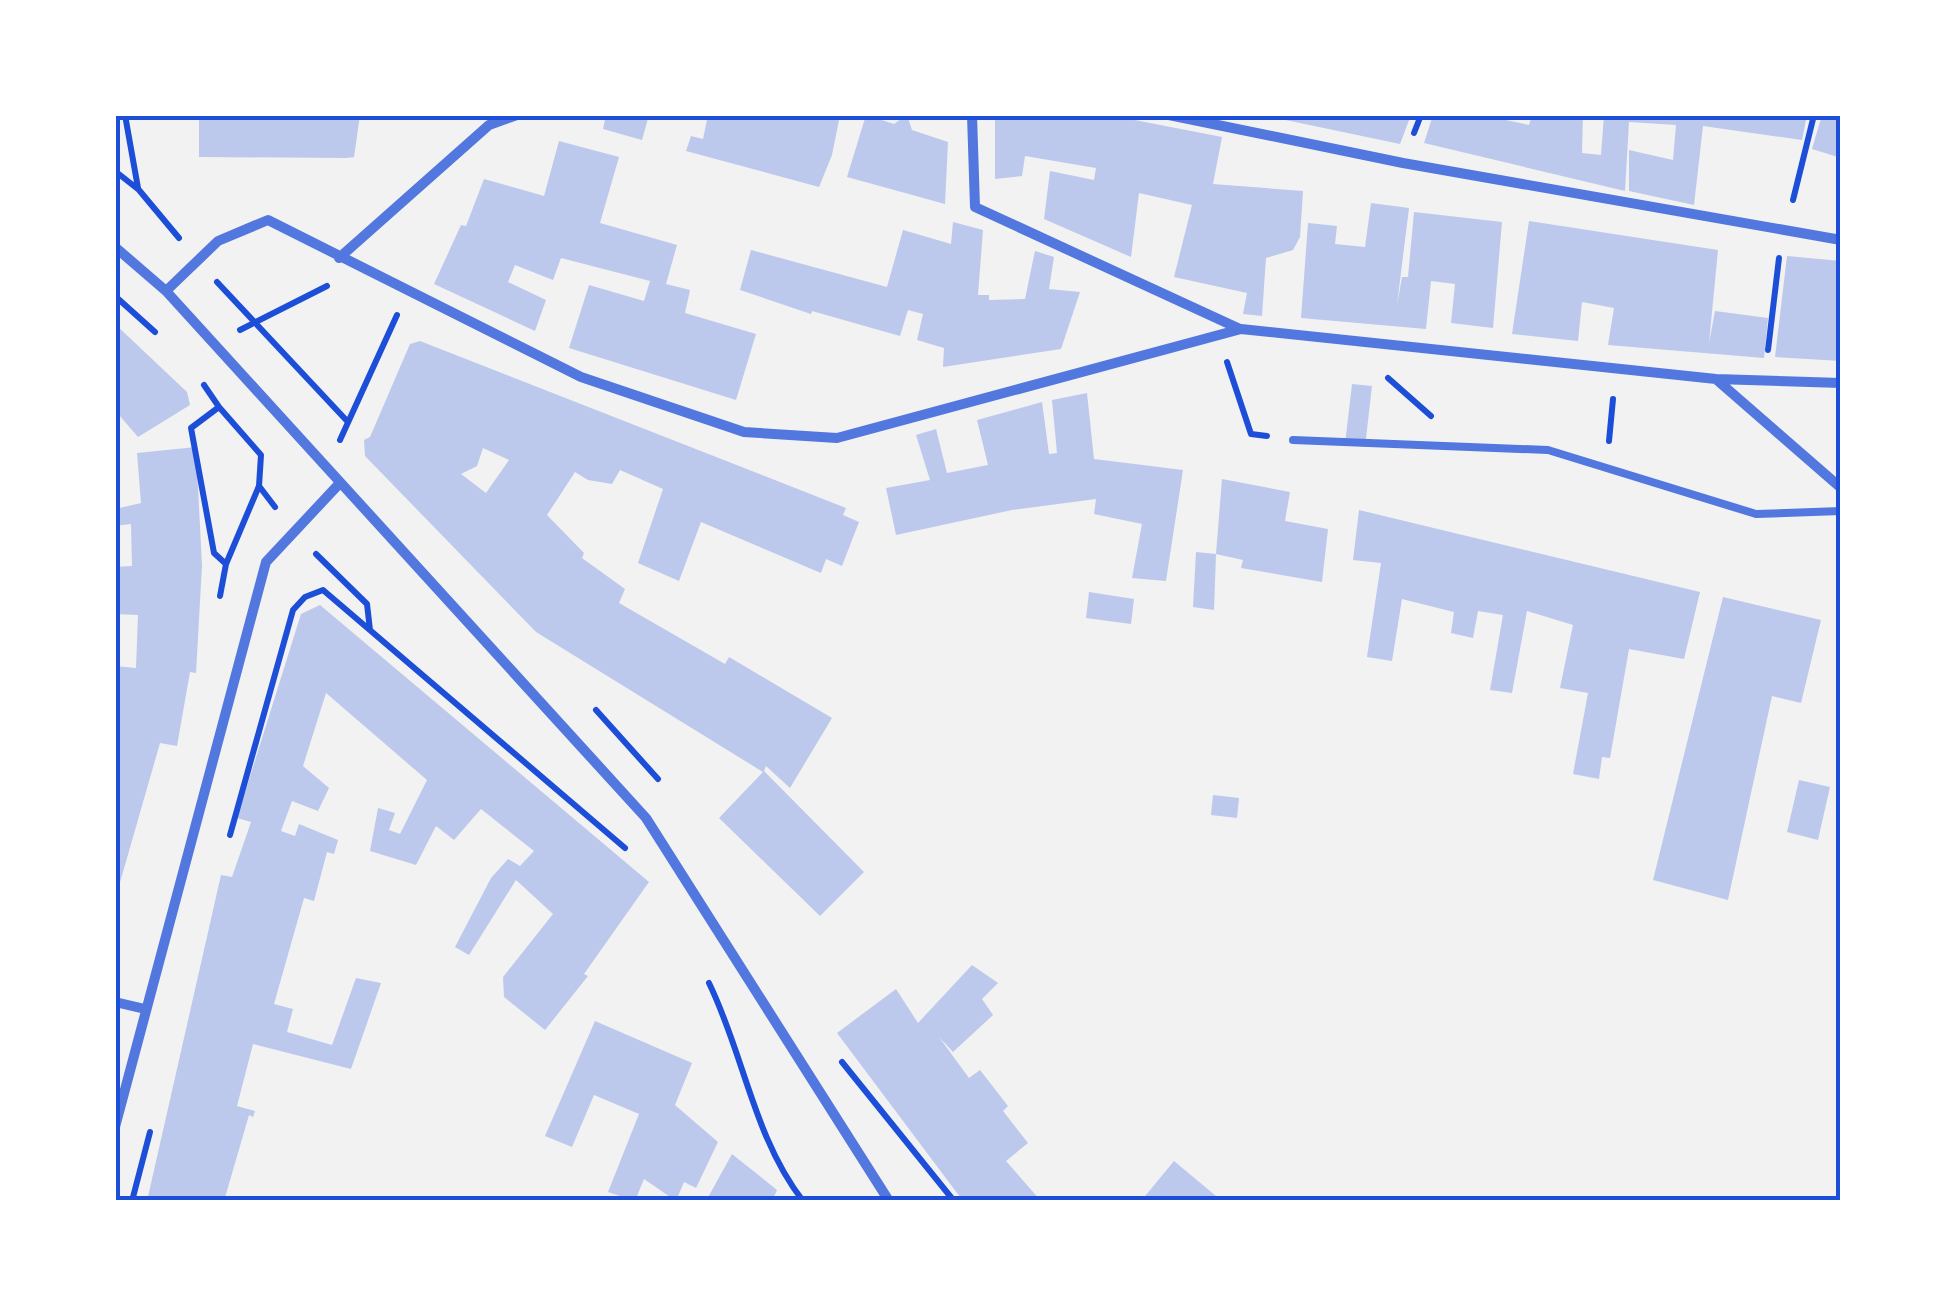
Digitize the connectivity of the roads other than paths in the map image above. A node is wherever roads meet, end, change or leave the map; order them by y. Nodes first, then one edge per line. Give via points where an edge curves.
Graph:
1 (518, 115) edge
2 (972, 115) edge
3 (1169, 115) edge
4 (1841, 240) edge
5 (115, 248) edge
6 (339, 258) junction
7 (166, 291) junction
8 (1241, 330) junction
9 (1716, 380) junction
10 (1841, 384) edge
11 (1293, 440) road end
12 (339, 484) junction
13 (1841, 488) edge
14 (1841, 510) edge
15 (115, 1002) edge
16 (145, 1009) junction
17 (115, 1127) edge
18 (889, 1201) edge

1 - 6 street via 489,124
2 - 8 street via 975,207
3 - 4 street
5 - 7 street
6 - 7 street via 268,220 218,241
6 - 8 street via 599,384 744,432 837,438
7 - 12 street
8 - 9 street
9 - 10 street
9 - 13 street
11 - 14 lane via 1548,450 1756,514
12 - 16 street via 266,562
12 - 18 street via 646,818
15 - 16 street
16 - 17 street

